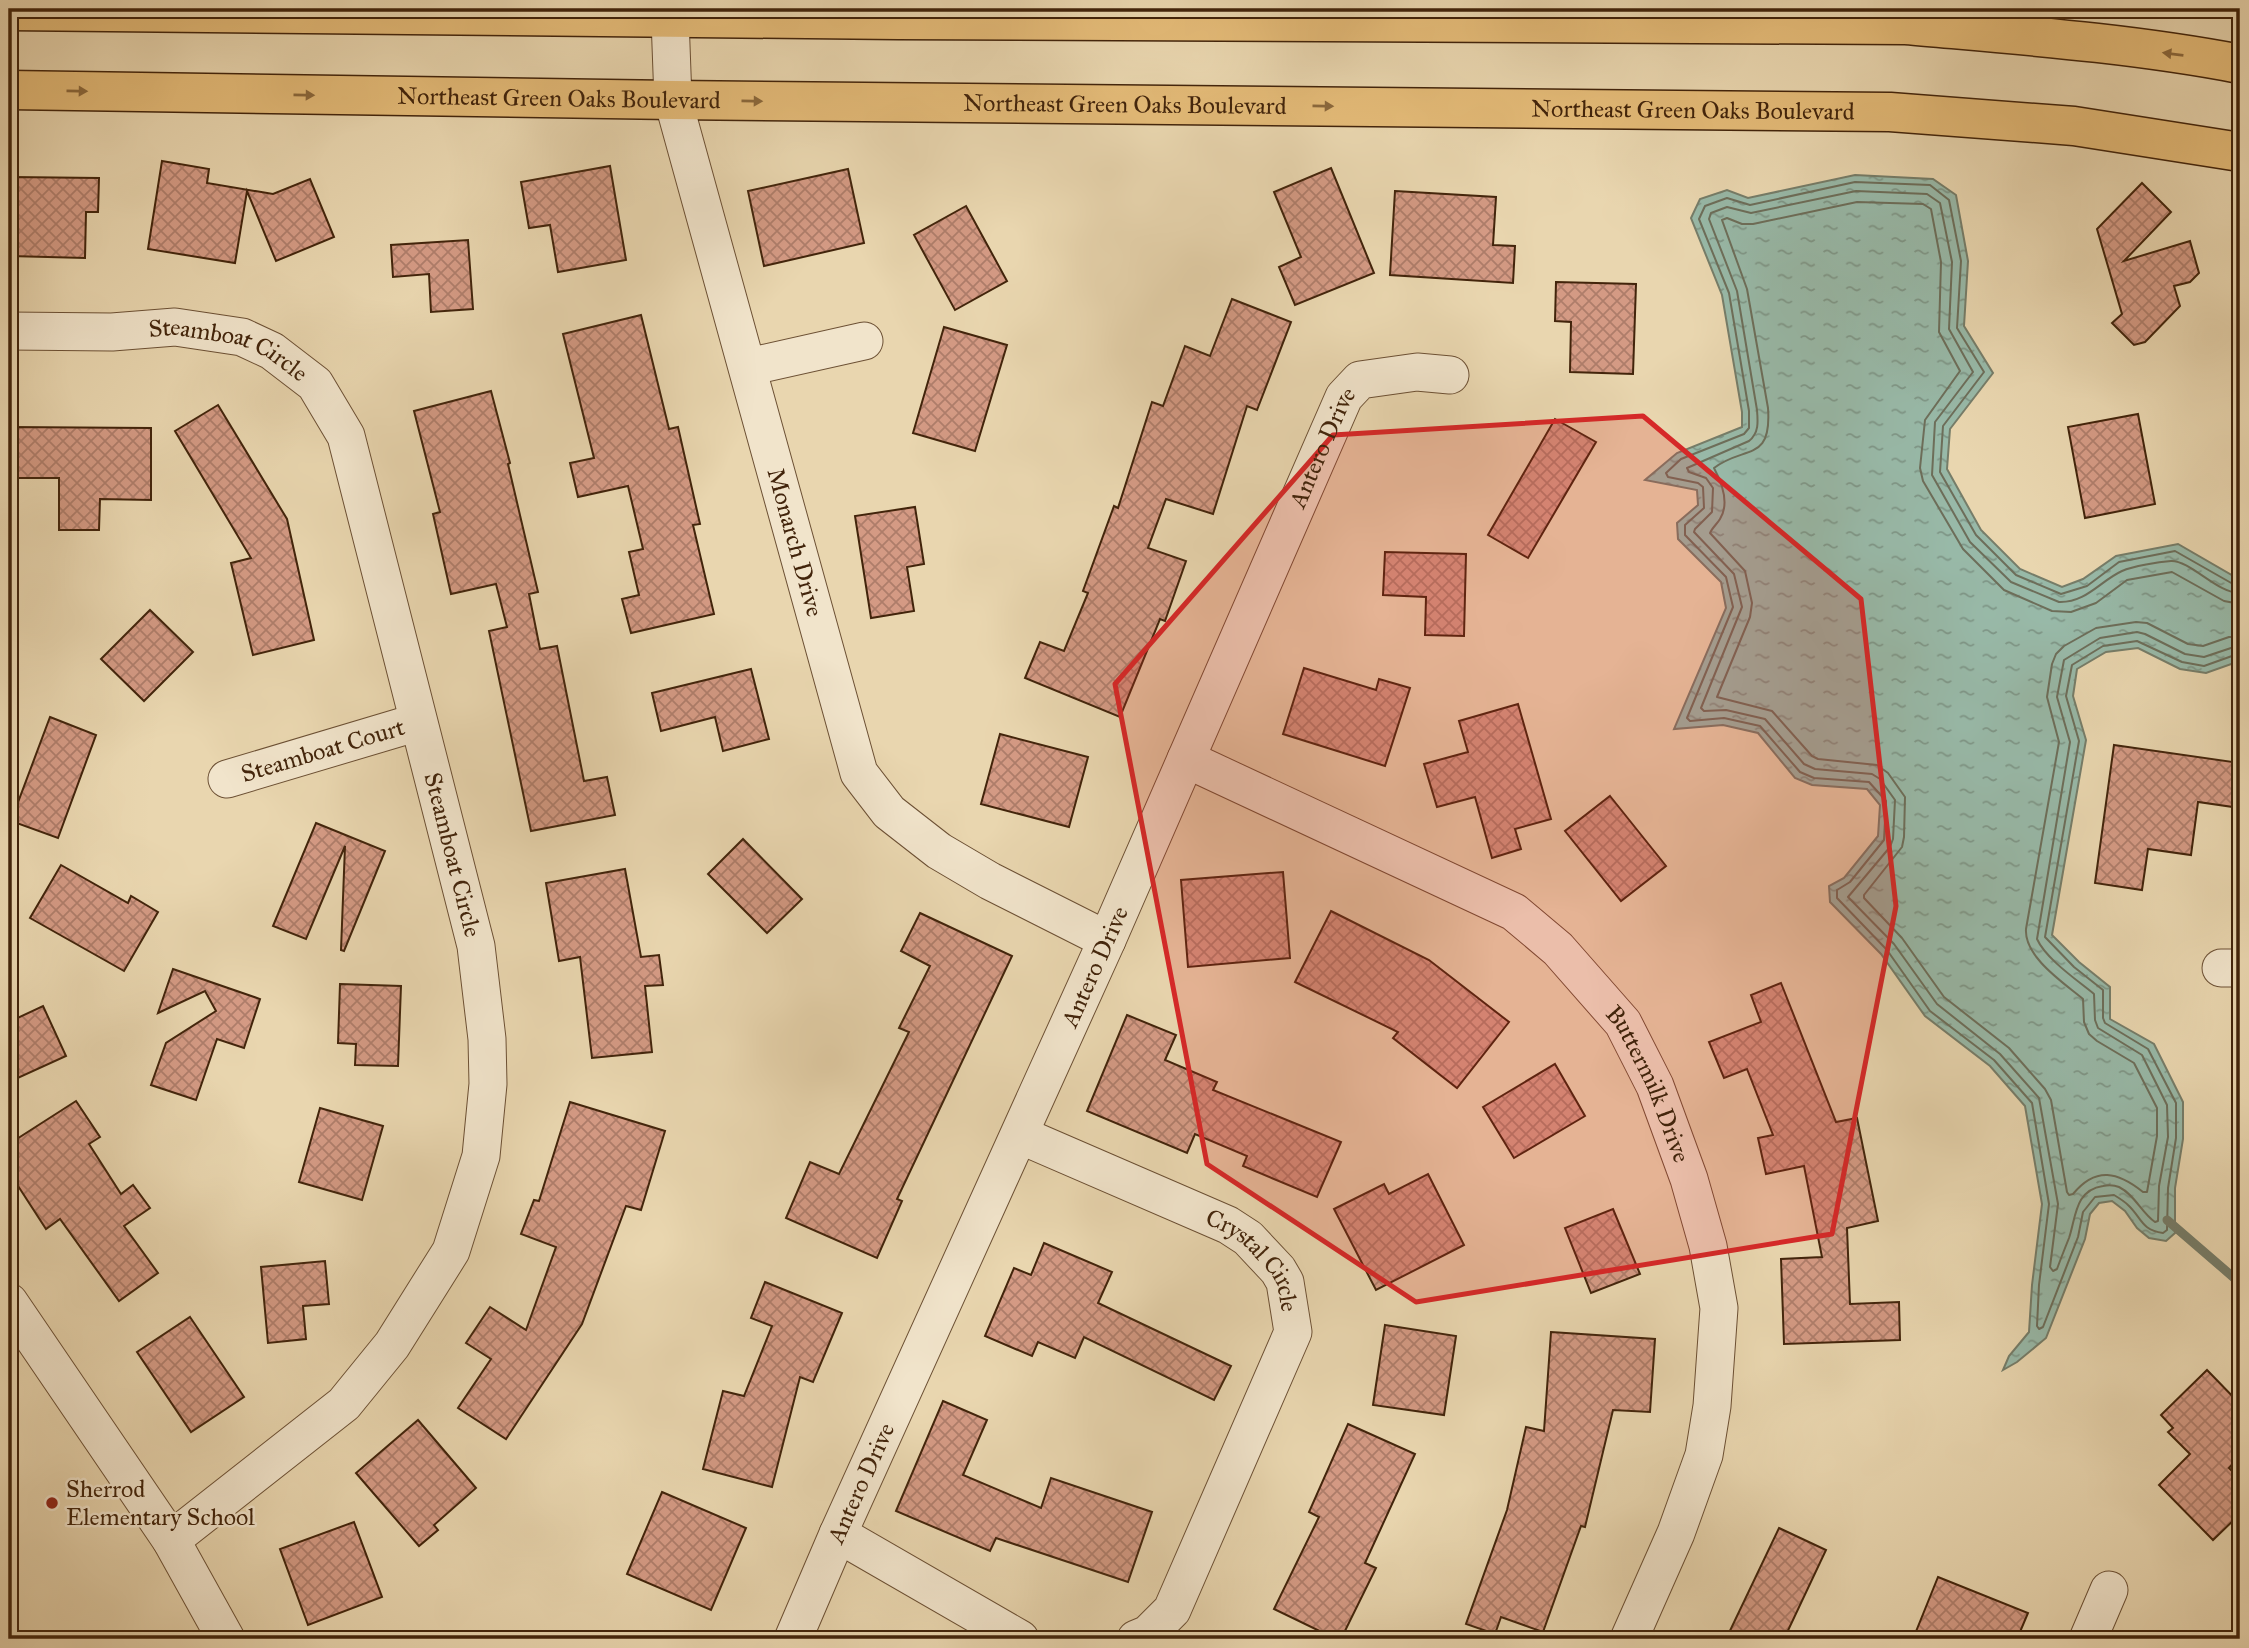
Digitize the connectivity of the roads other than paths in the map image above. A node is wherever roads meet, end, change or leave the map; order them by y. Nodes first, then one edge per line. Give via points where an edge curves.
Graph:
1 (9, 11) edge
2 (670, 18) junction
3 (2240, 64) edge
4 (9, 90) edge
5 (673, 100) junction
6 (2240, 152) edge
7 (9, 331) edge
8 (864, 341) dead end
9 (748, 367) junction
10 (1450, 375) dead end
11 (418, 722) junction
12 (1186, 759) junction
13 (228, 779) dead end
14 (1107, 940) junction
15 (1020, 1135) junction
16 (9, 1302) edge
17 (22, 1351) edge
18 (838, 1534) junction
19 (171, 1540) junction
20 (2109, 1590) dead end
21 (226, 1639) edge
22 (793, 1639) edge
23 (1020, 1639) edge
24 (1136, 1639) edge
25 (1629, 1639) edge
26 (2088, 1639) edge

1 - 2 main road
3 -> 2 main road via 2040,37 1906,25
2 - 5 street, Monarch Drive
4 -> 5 main road, Northeast Green Oaks Boulevard
5 -> 6 main road, Northeast Green Oaks Boulevard via 1890,112 2074,127
5 - 9 street, Monarch Drive
7 - 11 street, Steamboat Circle via 175,327 242,337 272,351 315,384 346,436
8 - 9 street
9 - 14 street, Monarch Drive via 859,773 889,812 939,851
10 - 12 street, Antero Drive via 1417,372 1360,380 1344,397
11 - 13 street, Steamboat Court
11 - 19 street, Steamboat Circle via 476,946 488,1084 481,1156 451,1251 392,1345 344,1404
12 - 14 street, Antero Drive
12 - 25 street, Buttermilk Drive via 1514,912 1558,949 1623,1023 1655,1086 1689,1179 1719,1308 1704,1455 1676,1533
14 - 15 street, Antero Drive
15 - 18 street, Antero Drive
15 - 24 street, Crystal Circle via 1228,1225 1248,1238 1285,1282 1293,1332 1172,1610 1148,1634
16 - 17 street
17 - 19 street
18 - 22 street, Antero Drive
18 - 23 street
19 - 21 street
20 - 26 street

